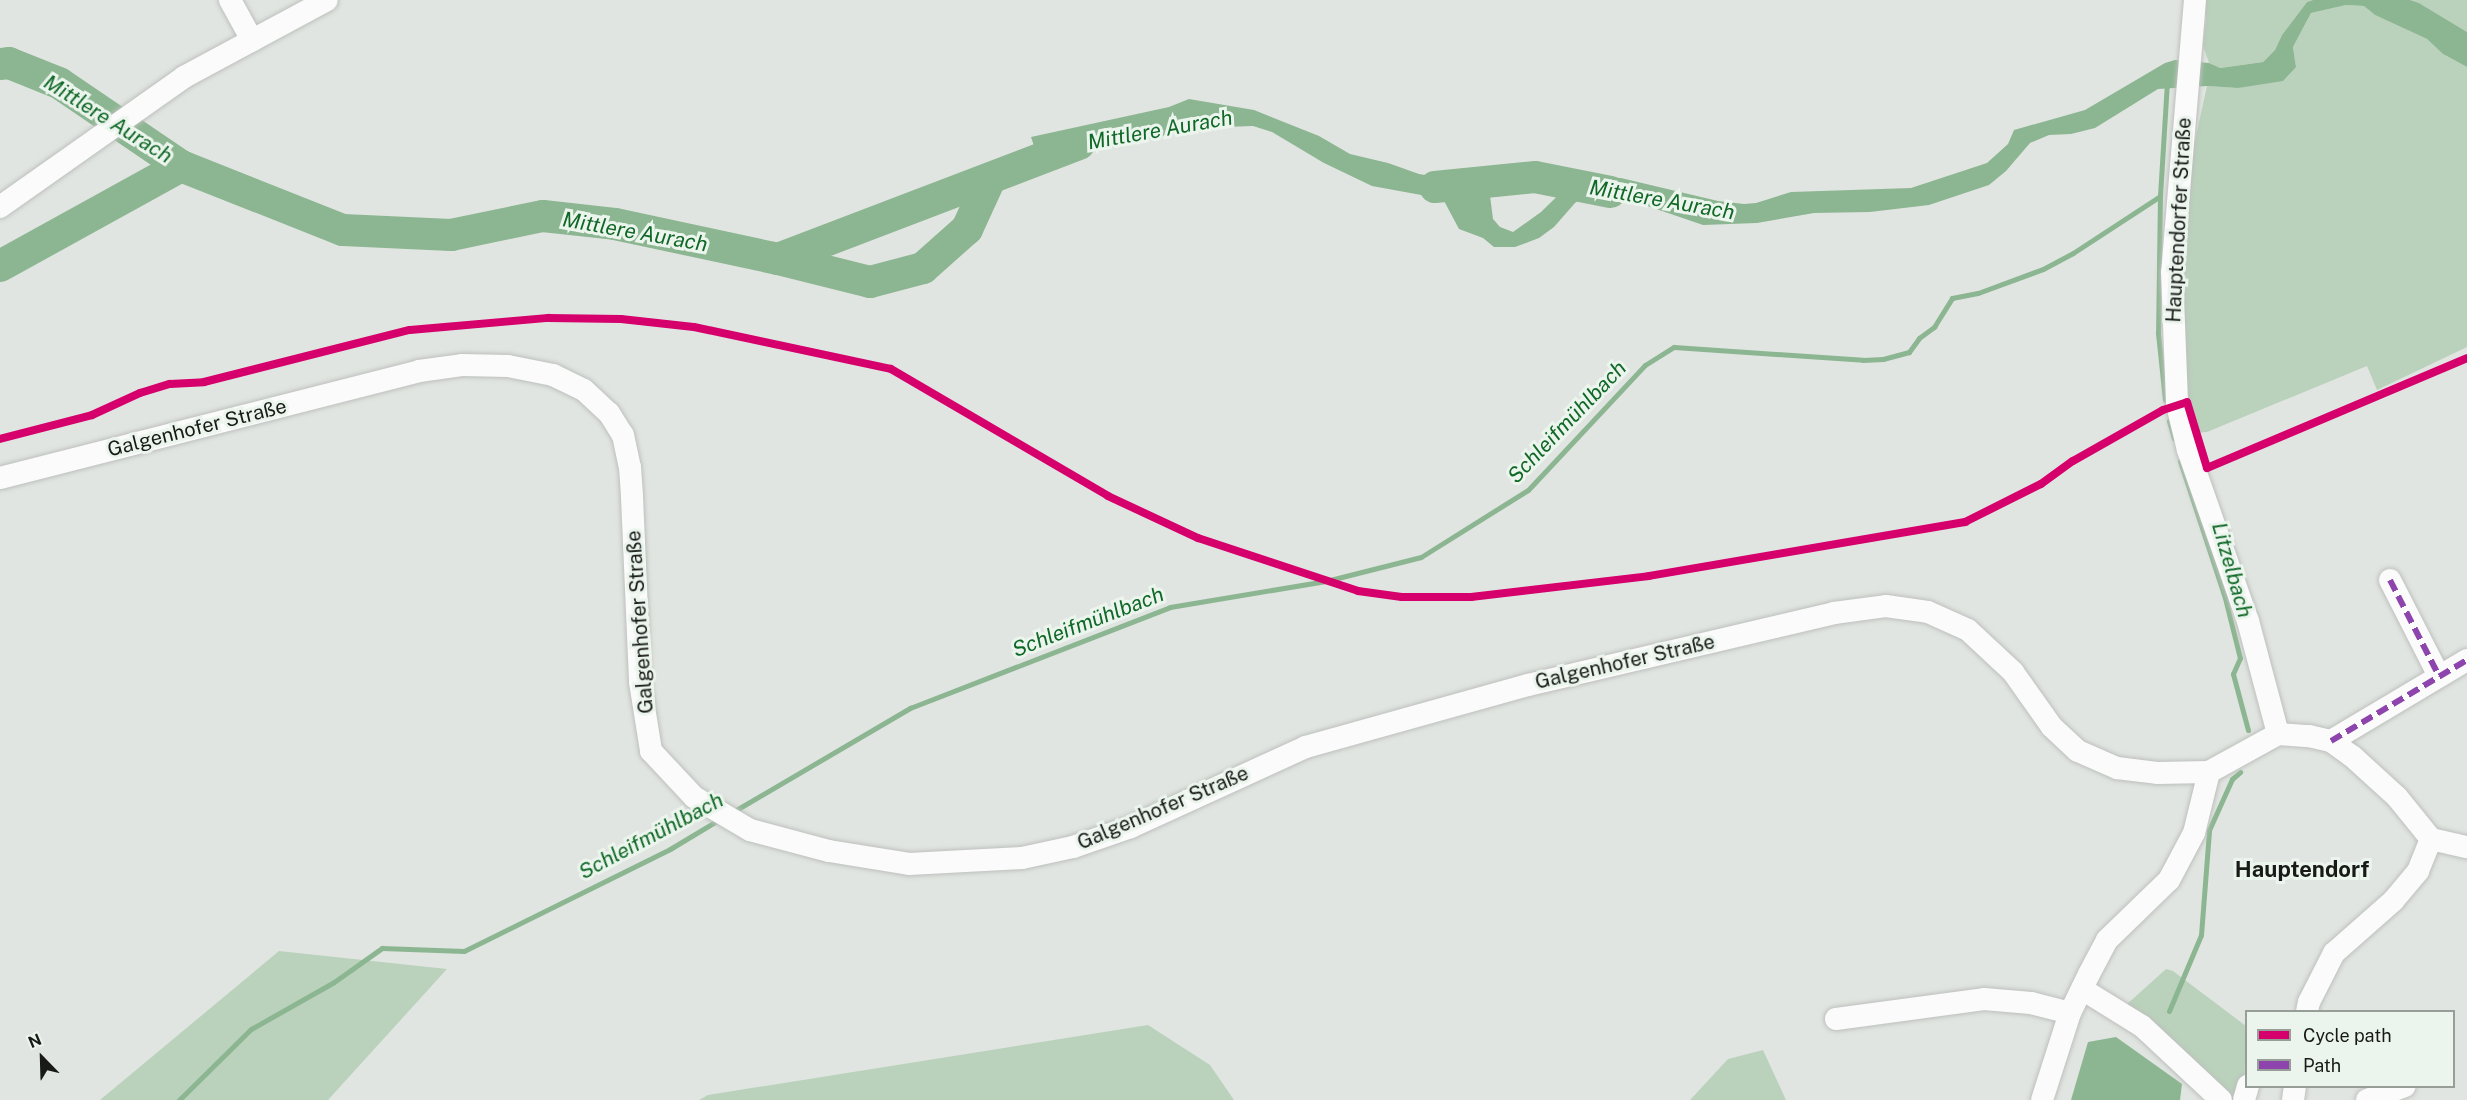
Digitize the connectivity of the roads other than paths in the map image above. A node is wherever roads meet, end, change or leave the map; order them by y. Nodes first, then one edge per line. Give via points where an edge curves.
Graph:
1 (230, 0) edge
2 (327, 0) edge
3 (2195, 0) edge
4 (252, 40) junction
5 (0, 207) edge
6 (0, 478) edge
7 (2390, 580) dead end
8 (2467, 660) edge
9 (2439, 676) junction
10 (2278, 734) junction
11 (2331, 741) junction
12 (2209, 772) junction
13 (2432, 839) junction
14 (2467, 847) edge
15 (2082, 989) junction
16 (2308, 1007) edge
17 (2293, 1010) edge
18 (2070, 1013) junction
19 (1836, 1019) dead end
20 (2400, 1088) edge
21 (2042, 1100) edge
22 (2222, 1100) edge
23 (2367, 1100) edge

1 - 4 street
2 - 4 street
3 - 10 street, Hauptendorfer Straße via 2172,273 2177,405 2188,450 2248,621
4 - 5 street via 152,97
6 - 12 street, Galgenhofer Straße via 419,372 508,366 553,375 584,390 609,413 623,435 632,497 640,682 651,751 693,798 750,830 829,851 909,864 1022,858 1073,847 1131,826 1306,747 1528,685 1834,613 1886,606 1928,612 1968,630 2013,672 2052,727 2078,751 2117,768 2157,773
7 - 9 street
8 - 9 street
9 - 11 street
10 - 11 street
10 - 12 street
11 - 13 street via 2397,797
12 - 15 street via 2194,833 2169,880 2107,940
13 - 14 street
13 - 16 street via 2418,871 2393,902 2334,954
15 - 18 street
15 - 22 street via 2142,1026
16 - 17 street
18 - 19 street via 2031,1003 1984,999
18 - 21 street
20 - 23 street

